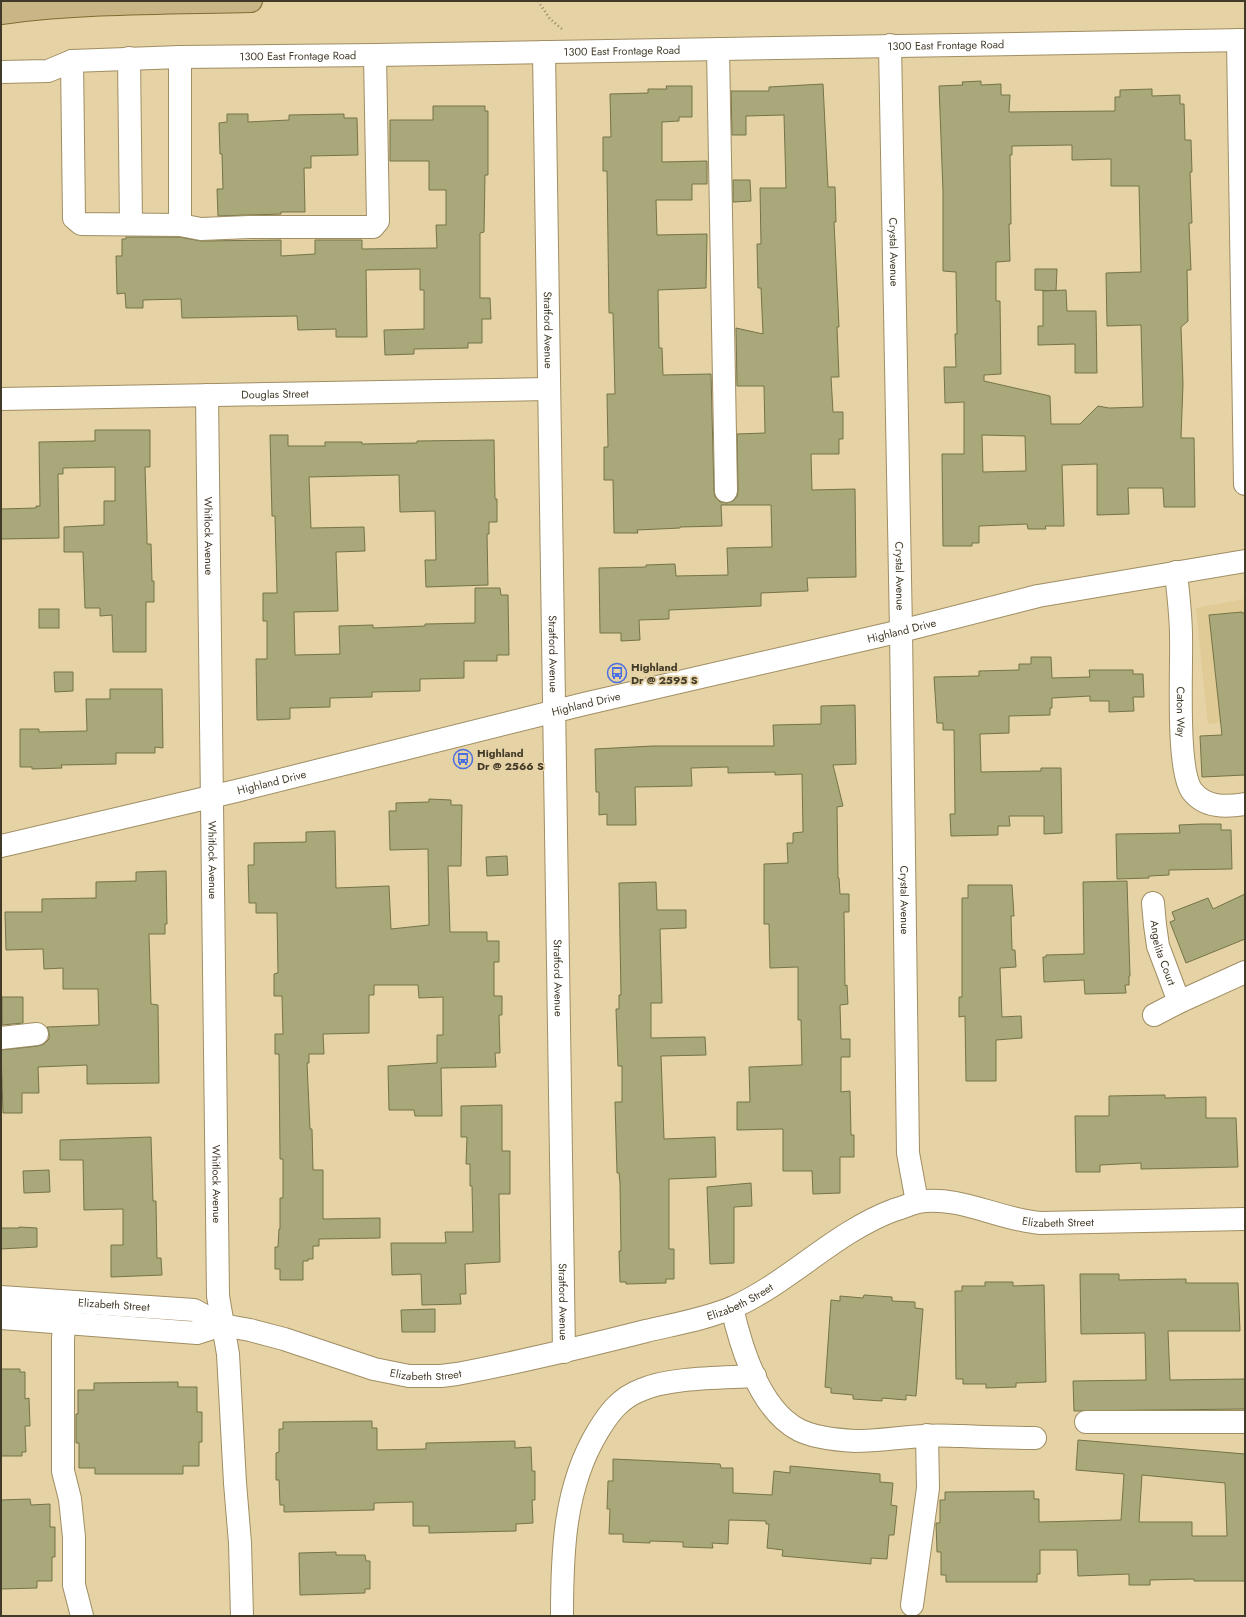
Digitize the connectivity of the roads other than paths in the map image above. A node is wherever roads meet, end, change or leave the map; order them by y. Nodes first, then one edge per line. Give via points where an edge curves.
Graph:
1 (251, 1) edge
2 (1, 13) edge
3 (1241, 40) edge
4 (890, 45) junction
5 (718, 49) junction
6 (544, 52) junction
7 (376, 55) junction
8 (180, 57) junction
9 (129, 58) junction
10 (72, 61) junction
11 (1, 72) edge
12 (131, 224) junction
13 (180, 225) junction
14 (1244, 371) edge
15 (548, 389) junction
16 (207, 395) junction
17 (1, 399) edge
18 (1245, 484) edge
19 (726, 491) dead end
20 (1245, 561) edge
21 (1176, 572) junction
22 (901, 631) junction
23 (554, 712) junction
24 (211, 797) junction
25 (1245, 804) edge
26 (1, 846) edge
27 (1154, 903) dead end
28 (1245, 972) edge
29 (1179, 1002) junction
30 (1154, 1015) dead end
31 (37, 1034) dead end
32 (1, 1038) edge
33 (916, 1202) junction
34 (1245, 1220) edge
35 (1, 1297) edge
36 (732, 1308) junction
37 (65, 1312) junction
38 (1, 1318) edge
39 (222, 1325) junction
40 (564, 1352) junction
41 (755, 1376) junction
42 (1086, 1422) dead end
43 (1245, 1422) edge
44 (927, 1436) junction
45 (1035, 1438) dead end
46 (912, 1605) dead end
47 (82, 1616) edge
48 (242, 1616) edge
49 (562, 1616) edge

1 - 2 main road via 112,5
3 - 4 street, 1300 East Frontage Road
3 - 14 street
4 - 5 street, 1300 East Frontage Road
4 - 22 street, Crystal Avenue
5 - 6 street, 1300 East Frontage Road
5 - 19 street
6 - 7 street, 1300 East Frontage Road
6 - 15 street, Stratford Avenue
7 - 8 street, 1300 East Frontage Road
7 - 13 street via 378,221 373,227 201,229
8 - 9 street, 1300 East Frontage Road
8 - 13 street
9 - 10 street, 1300 East Frontage Road
9 - 12 street
10 - 11 street, 1300 East Frontage Road via 48,71
10 - 12 street via 74,218 81,224
12 - 13 street
14 - 18 street
15 - 16 street, Douglas Street
15 - 23 street, Stratford Avenue
16 - 17 street, Douglas Street
16 - 24 street, Whitlock Avenue
20 - 21 street, Highland Drive
21 - 22 street, Highland Drive via 1038,596
21 - 25 street, Caton Way via 1181,634 1182,750 1186,777 1192,791 1209,804
22 - 23 street, Highland Drive
22 - 33 street, Crystal Avenue via 908,1153
23 - 24 street, Highland Drive
23 - 40 street, Stratford Avenue
24 - 26 street, Highland Drive
24 - 39 street, Whitlock Avenue via 218,1296
27 - 29 street, Angelita Court via 1158,946
28 - 29 street
29 - 30 street
31 - 32 street
33 - 34 street, Elizabeth Street via 947,1201 1041,1223
33 - 36 street, Elizabeth Street via 858,1226 777,1282
35 - 37 street, Elizabeth Street
36 - 40 street, Elizabeth Street
36 - 41 street via 738,1332
37 - 38 street, Elizabeth Street
37 - 39 street, Elizabeth Street via 197,1333
37 - 47 street via 63,1470 70,1499 74,1537 74,1584
39 - 40 street, Elizabeth Street via 284,1339 374,1369 409,1376 456,1374
39 - 48 street, Whitlock Avenue via 228,1354
41 - 44 street via 776,1411 800,1430 819,1436 856,1441
41 - 49 street via 659,1384 641,1389 614,1407 588,1447 576,1475 562,1569
42 - 43 street
44 - 45 street
44 - 46 street via 928,1488

